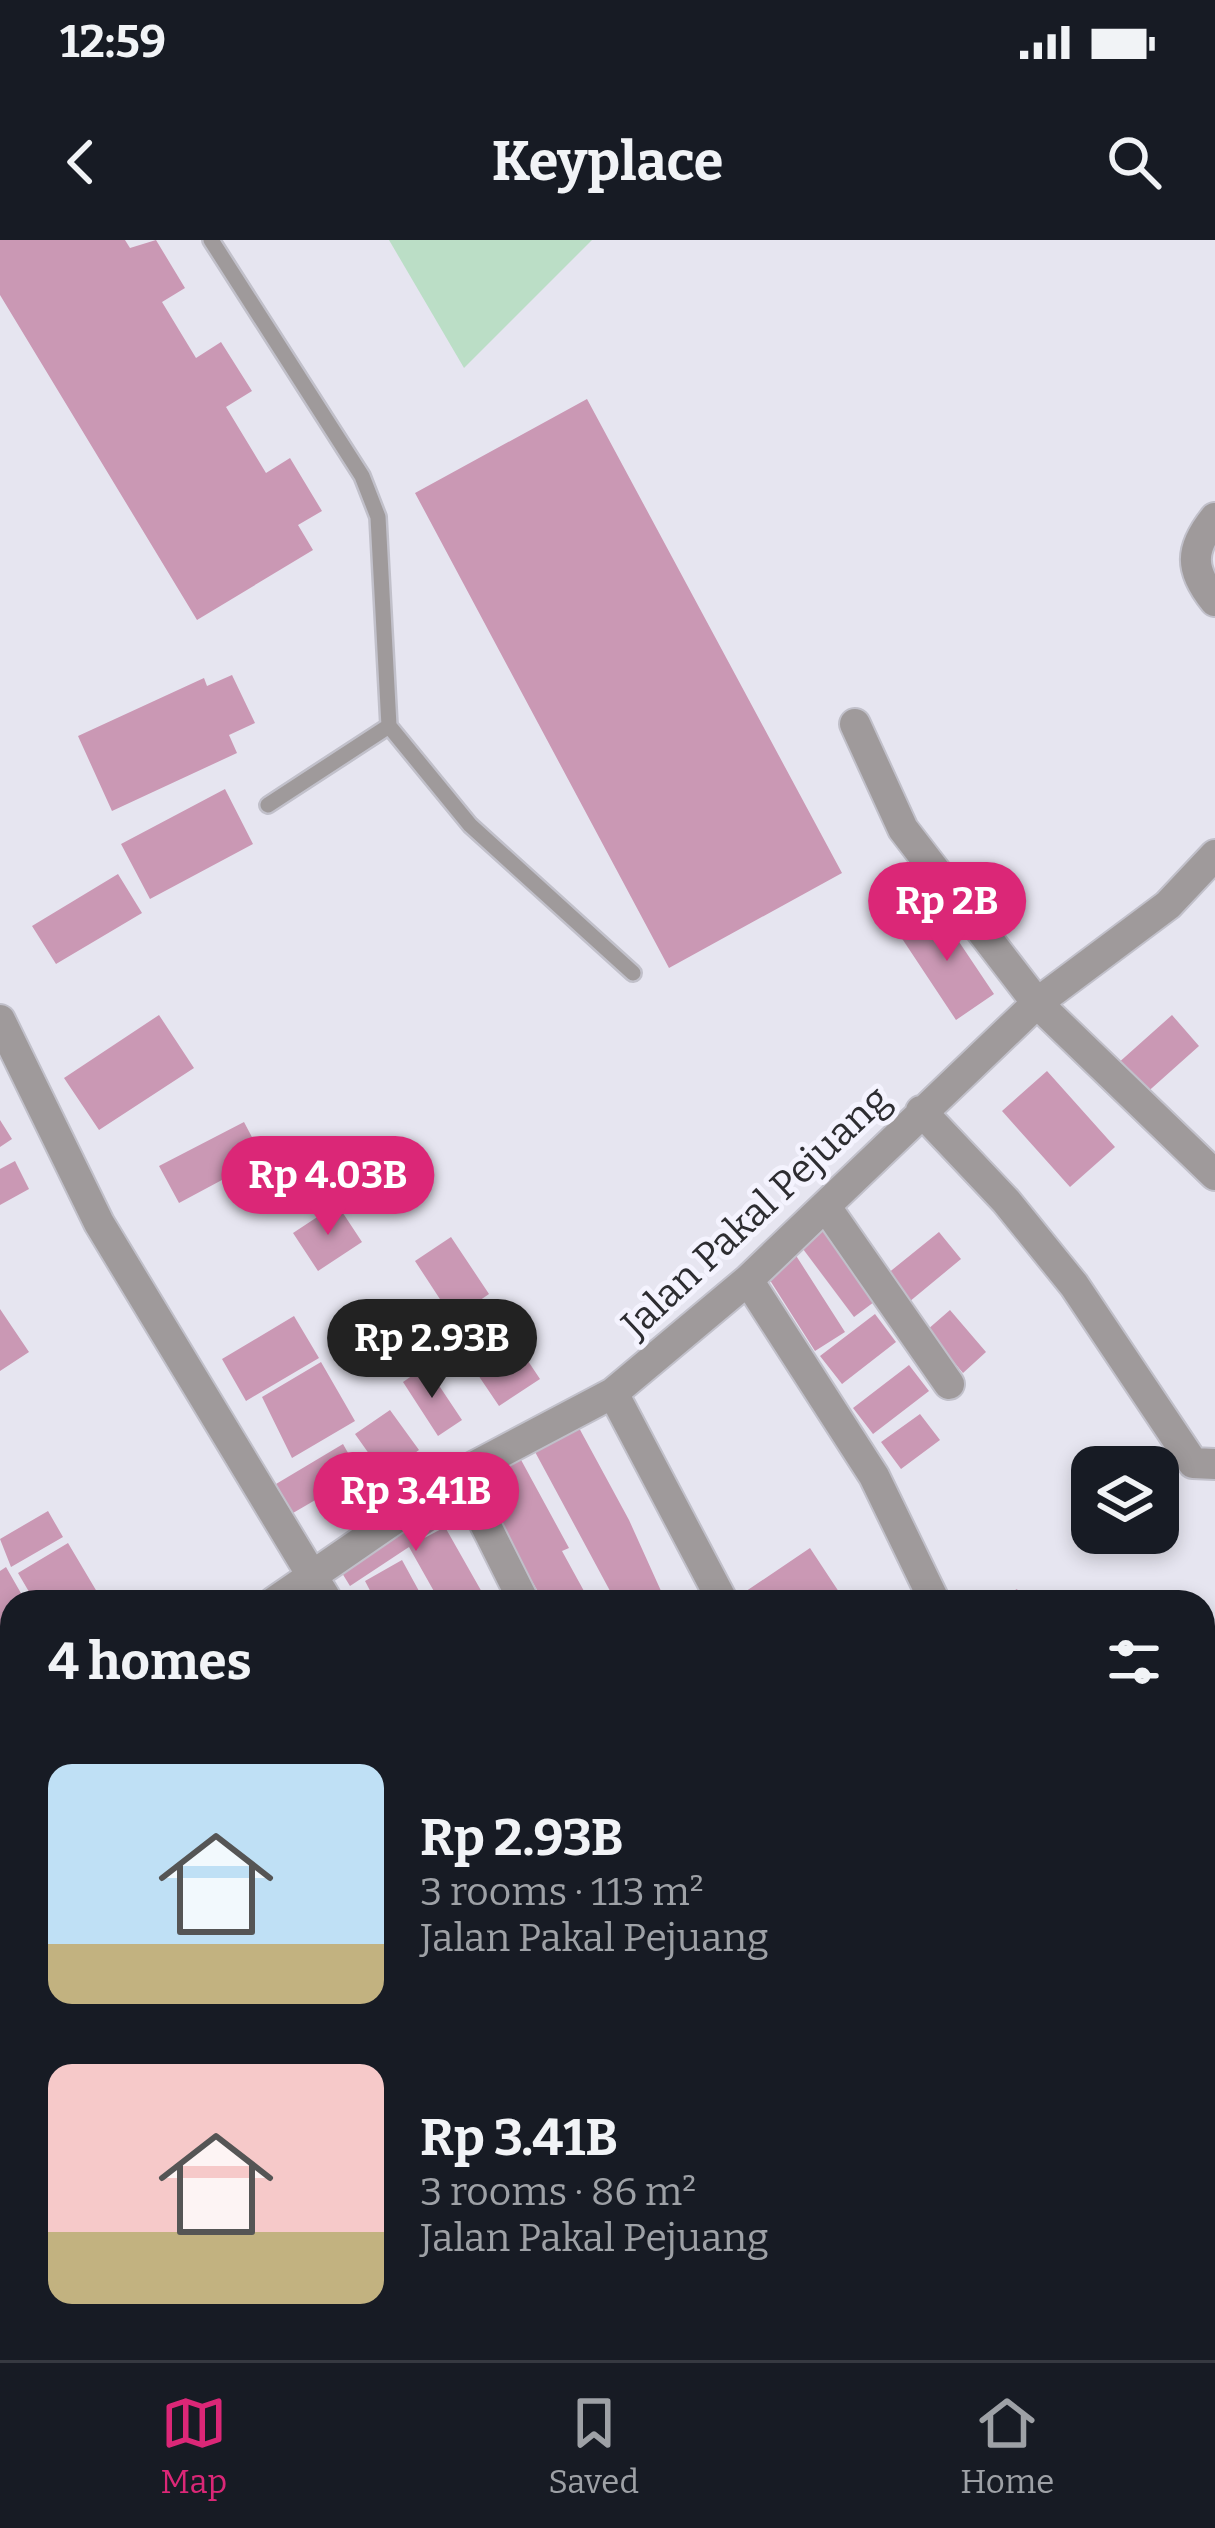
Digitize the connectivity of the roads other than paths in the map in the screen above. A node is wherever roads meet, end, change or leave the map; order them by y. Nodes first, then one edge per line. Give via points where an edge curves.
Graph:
1 (211, 240) edge
2 (1215, 518) edge
3 (1215, 601) edge
4 (855, 724) dead end
5 (389, 726) junction
6 (268, 805) dead end
7 (1215, 855) edge
8 (633, 973) dead end
9 (1037, 1003) junction
10 (0, 1020) edge
11 (921, 1111) junction
12 (1215, 1175) edge
13 (826, 1207) junction
14 (748, 1280) junction
15 (949, 1384) dead end
16 (613, 1394) junction
17 (1215, 1464) edge
18 (460, 1474) junction
19 (311, 1574) junction
20 (290, 1590) edge
21 (321, 1590) edge
22 (518, 1590) edge
23 (716, 1590) edge
24 (929, 1590) edge

1 - 5 lane via 362,476 378,517
2 - 3 street via 1194,547 1197,577
4 - 9 street via 904,829
5 - 6 lane
5 - 8 lane via 470,825
7 - 9 street, Jalan Pakal Pejuang via 1168,904
9 - 11 street, Jalan Pakal Pejuang
9 - 12 street
10 - 19 street via 109,1241
11 - 13 street, Jalan Pakal Pejuang
11 - 17 street via 1075,1285 1193,1463
13 - 14 street, Jalan Pakal Pejuang
13 - 15 street
14 - 16 street, Jalan Pakal Pejuang
14 - 24 street via 874,1476
16 - 18 street, Jalan Pakal Pejuang
16 - 23 street
18 - 19 street, Jalan Pakal Pejuang
18 - 22 street
19 - 20 street, Jalan Pakal Pejuang
19 - 21 street

